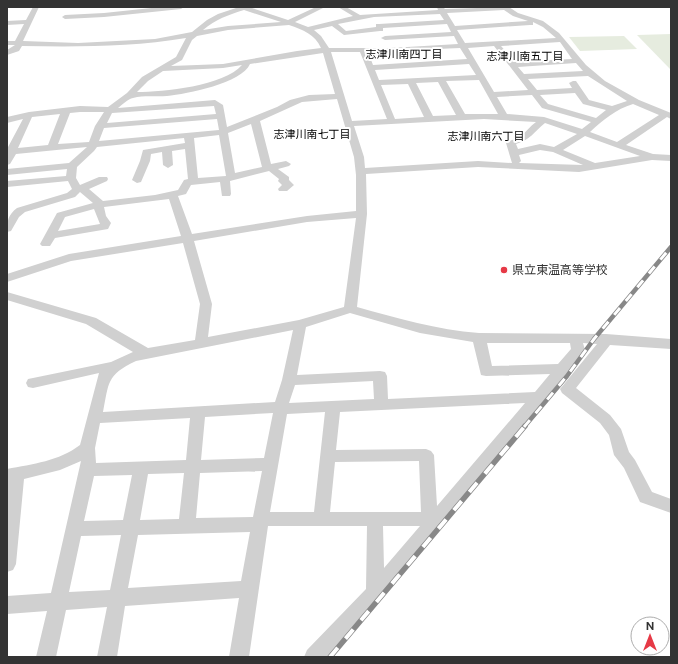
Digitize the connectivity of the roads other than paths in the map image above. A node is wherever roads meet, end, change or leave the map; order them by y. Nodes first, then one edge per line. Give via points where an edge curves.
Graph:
1 (36, 7) edge
2 (181, 7) edge
3 (265, 7) edge
4 (301, 7) edge
5 (322, 7) edge
6 (341, 7) edge
7 (246, 8) edge
8 (506, 8) edge
9 (356, 9) dead end
10 (442, 9) edge
11 (348, 10) junction
12 (374, 15) junction
13 (305, 16) junction
14 (65, 17) dead end
15 (359, 17) junction
16 (29, 22) junction
17 (291, 22) junction
18 (7, 23) edge
19 (333, 23) junction
20 (540, 23) junction
21 (380, 28) junction
22 (452, 28) junction
23 (308, 29) junction
24 (197, 32) junction
25 (385, 38) junction
26 (562, 40) junction
27 (7, 43) edge
28 (18, 43) junction
29 (496, 44) junction
30 (463, 46) junction
31 (525, 48) junction
32 (326, 50) junction
33 (363, 50) junction
34 (390, 50) junction
35 (7, 53) edge
36 (578, 61) junction
37 (247, 62) junction
38 (472, 62) junction
39 (537, 63) junction
40 (512, 65) junction
41 (370, 68) junction
42 (163, 69) junction
43 (591, 73) junction
44 (569, 74) junction
45 (481, 77) junction
46 (522, 77) junction
47 (441, 79) junction
48 (411, 81) junction
49 (376, 83) junction
50 (576, 90) junction
51 (534, 92) junction
52 (492, 95) junction
53 (130, 96) junction
54 (341, 96) junction
55 (635, 101) junction
56 (612, 109) junction
57 (110, 110) junction
58 (66, 111) junction
59 (29, 115) junction
60 (668, 115) edge
61 (221, 116) junction
62 (504, 116) junction
63 (462, 117) junction
64 (430, 119) junction
65 (7, 120) edge
66 (255, 120) junction
67 (544, 120) junction
68 (392, 121) junction
69 (597, 121) junction
70 (350, 124) junction
71 (100, 126) junction
72 (224, 132) junction
73 (584, 132) junction
74 (189, 135) junction
75 (92, 144) junction
76 (620, 144) junction
77 (190, 145) junction
78 (52, 148) junction
79 (168, 148) junction
80 (556, 150) junction
81 (9, 152) edge
82 (514, 153) junction
83 (652, 157) junction
84 (671, 158) edge
85 (7, 162) edge
86 (286, 164) dead end
87 (168, 165) dead end
88 (72, 166) junction
89 (516, 166) junction
90 (595, 167) junction
91 (269, 168) junction
92 (362, 171) junction
93 (7, 172) edge
94 (70, 178) junction
95 (228, 178) junction
96 (103, 180) dead end
97 (137, 180) dead end
98 (193, 182) junction
99 (7, 184) edge
100 (80, 189) junction
101 (283, 189) dead end
102 (226, 194) dead end
103 (173, 196) junction
104 (99, 206) junction
105 (361, 214) junction
106 (8, 225) edge
107 (188, 239) junction
108 (7, 278) edge
109 (7, 296) edge
110 (350, 309) junction
111 (300, 326) junction
112 (479, 338) junction
113 (574, 338) junction
114 (606, 339) junction
115 (201, 344) junction
116 (671, 344) edge
117 (144, 352) junction
118 (112, 367) junction
119 (562, 369) junction
120 (289, 380) junction
121 (33, 382) dead end
122 (540, 397) junction
123 (381, 405) junction
124 (333, 407) junction
125 (281, 408) junction
126 (198, 412) junction
127 (95, 418) junction
128 (88, 448) junction
129 (328, 456) junction
130 (271, 464) junction
131 (193, 467) junction
132 (141, 468) junction
133 (87, 470) junction
134 (12, 475) edge
135 (671, 506) edge
136 (321, 519) junction
137 (375, 519) junction
138 (261, 521) junction
139 (430, 523) junction
140 (187, 525) junction
141 (131, 527) junction
142 (74, 529) junction
143 (7, 564) edge
144 (249, 589) junction
145 (375, 592) junction
146 (118, 598) junction
147 (58, 602) junction
148 (7, 605) edge
149 (46, 657) edge
150 (107, 657) edge
151 (239, 657) edge
152 (314, 657) edge

1 - 16 street
2 - 14 street
3 - 7 street
4 - 13 street
5 - 13 street
6 - 11 street
7 - 17 street
7 - 24 street via 220,15
8 - 10 street
8 - 20 street via 512,14
9 - 11 street
10 - 12 street
10 - 22 street
11 - 15 street
12 - 15 street
12 - 21 street
13 - 17 street
15 - 19 street
16 - 18 street
16 - 28 street
17 - 23 street
17 - 24 street via 275,26
19 - 21 street via 344,33
19 - 23 street
20 - 22 street
20 - 26 street via 546,25
21 - 22 street
21 - 25 street
22 - 25 street
22 - 30 street
23 - 32 street via 316,34
24 - 28 street via 141,43
24 - 42 street via 186,44 179,58
25 - 34 street
26 - 31 street
26 - 36 street
27 - 28 street
28 - 35 street via 16,49
29 - 30 street
29 - 31 street
29 - 40 street
30 - 34 street
30 - 38 street
31 - 39 street
32 - 33 street
32 - 37 street
32 - 54 street
33 - 34 street
33 - 41 street
36 - 39 street
36 - 43 street
37 - 42 street
37 - 53 street via 244,70 237,75 192,89
38 - 41 street
38 - 45 street
39 - 40 street
40 - 46 street
41 - 49 street
42 - 53 street via 145,79
43 - 44 street
43 - 55 street
44 - 46 street
44 - 50 street
45 - 47 street
45 - 52 street
46 - 51 street
47 - 48 street
47 - 63 street
48 - 49 street
48 - 64 street
49 - 68 street
50 - 51 street
50 - 56 street via 586,102
51 - 52 street
51 - 69 street via 545,106
52 - 62 street
53 - 57 street
54 - 66 street via 297,100
54 - 70 street
55 - 56 street via 620,104
55 - 60 street
56 - 69 street
57 - 58 street
57 - 61 street via 215,102 219,105
57 - 71 street
58 - 59 street
58 - 78 street
59 - 65 street
59 - 81 street
60 - 76 street
61 - 71 street
61 - 72 street
62 - 63 street
62 - 67 street
63 - 64 street
64 - 68 street
66 - 72 street
66 - 91 street
67 - 73 street
67 - 82 street via 524,139 511,143
68 - 70 street
69 - 73 street
70 - 92 street
71 - 75 street
72 - 74 street
72 - 95 street
73 - 76 street
73 - 80 street
74 - 75 street
74 - 77 street
75 - 78 street
75 - 88 street via 91,149
76 - 83 street
77 - 79 street
77 - 98 street
78 - 81 street
79 - 87 street
79 - 97 street via 146,152
80 - 82 street via 540,147
80 - 90 street
81 - 85 street
82 - 89 street
83 - 84 street
83 - 90 street
86 - 91 street
88 - 93 street
88 - 94 street
89 - 90 street via 579,169
89 - 92 street via 478,164
91 - 95 street
91 - 101 street via 289,185
92 - 105 street
94 - 99 street
94 - 100 street
95 - 98 street
95 - 102 street
96 - 100 street
98 - 103 street via 188,182 182,192
100 - 104 street via 98,202
100 - 106 street via 71,195 21,210
103 - 104 street via 127,200
103 - 107 street
104 - 104 street via 106,223 104,227 48,240 61,215
105 - 107 street via 307,219
105 - 110 street
107 - 108 street via 69,258
107 - 115 street via 206,304
109 - 117 street via 91,321
110 - 111 street
110 - 112 street via 420,329
111 - 115 street via 282,327
111 - 120 street
112 - 113 street
112 - 119 street via 486,371
113 - 114 street
113 - 119 street via 578,350
114 - 116 street
114 - 135 street via 567,389 605,419 616,433 622,455 630,464 646,497
115 - 117 street
117 - 118 street
118 - 121 street
118 - 127 street via 104,376
119 - 122 street
120 - 123 street via 380,376
120 - 125 street
122 - 123 street
122 - 139 street
123 - 124 street
124 - 125 street
124 - 129 street
125 - 126 street
125 - 130 street
126 - 127 street
126 - 131 street
127 - 128 street
128 - 133 street
128 - 134 street via 79,456 67,461
129 - 136 street
129 - 139 street via 426,455
130 - 131 street
130 - 138 street
131 - 132 street
131 - 140 street
132 - 133 street
132 - 141 street
133 - 142 street
134 - 143 street
136 - 137 street
136 - 138 street
137 - 139 street
137 - 145 street
138 - 140 street
138 - 144 street
139 - 145 street
140 - 141 street
141 - 142 street
141 - 146 street
142 - 147 street
144 - 146 street
144 - 151 street
145 - 152 street
146 - 147 street
146 - 150 street
147 - 148 street
147 - 149 street

